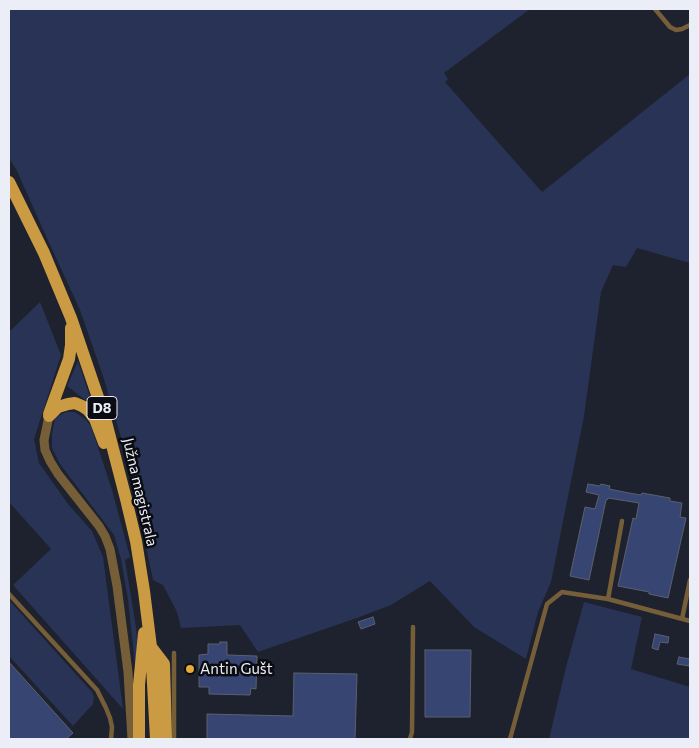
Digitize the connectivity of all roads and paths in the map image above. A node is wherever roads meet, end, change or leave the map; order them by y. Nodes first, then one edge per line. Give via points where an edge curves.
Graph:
1 (655, 9) edge
2 (690, 25) edge
3 (9, 182) edge
4 (71, 318) junction
5 (49, 416) junction
6 (117, 467) junction
7 (622, 521) dead end
8 (690, 580) edge
9 (9, 594) edge
10 (145, 598) junction
11 (608, 599) junction
12 (682, 619) junction
13 (690, 621) edge
14 (413, 627) dead end
15 (151, 647) junction
16 (174, 653) dead end
17 (111, 739) edge
18 (132, 739) edge
19 (139, 739) edge
20 (156, 739) edge
21 (166, 739) edge
22 (174, 739) edge
23 (410, 739) edge
24 (510, 739) edge

1 - 2 lane via 676,30
3 - 4 main road, Južna magistrala / D8
4 - 5 main road via 69,359
4 - 6 main road, Južna magistrala / D8 via 105,418
5 - 6 main road via 58,407 68,404 75,403 88,410
5 - 18 street via 44,440 50,461 99,526 110,549 128,672
6 - 10 main road, Južna magistrala / D8 via 136,541
7 - 11 lane
8 - 12 lane
9 - 17 lane via 96,690 110,718
10 - 15 main road, Južna magistrala / D8
10 - 19 main road
11 - 12 lane
11 - 24 lane via 562,592 547,604
12 - 13 lane
14 - 23 lane
15 - 20 main road, Južna magistrala / D8
15 - 21 main road via 164,664
16 - 22 lane

